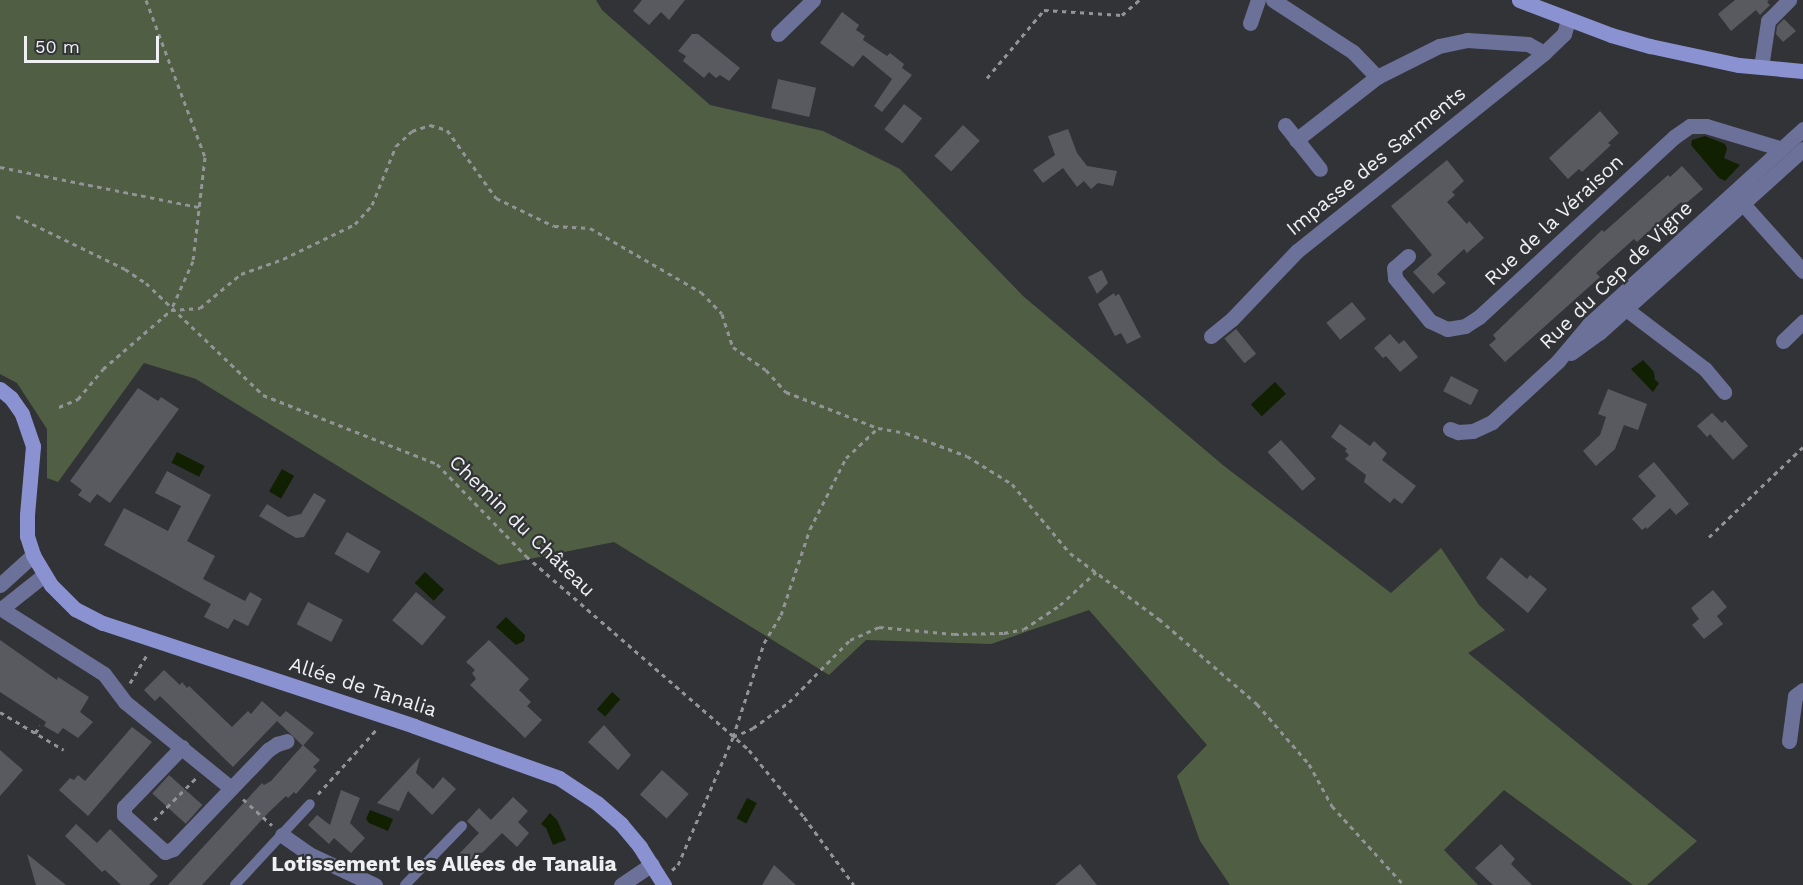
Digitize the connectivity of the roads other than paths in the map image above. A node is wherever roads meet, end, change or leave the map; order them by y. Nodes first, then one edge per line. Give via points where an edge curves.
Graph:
1 (813, 0) edge
2 (1258, 0) edge
3 (1273, 0) edge
4 (1519, 0) edge
5 (1789, 0) edge
6 (1568, 20) junction
7 (1250, 23) dead end
8 (778, 34) dead end
9 (1544, 53) junction
10 (1761, 67) junction
11 (1803, 71) edge
12 (1377, 76) junction
13 (1285, 125) dead end
14 (1803, 129) edge
15 (1296, 140) junction
16 (1782, 149) junction
17 (1803, 149) edge
18 (1320, 169) dead end
19 (1743, 204) junction
20 (1408, 256) dead end
21 (1803, 271) edge
22 (1626, 309) junction
23 (1803, 322) edge
24 (1211, 336) dead end
25 (1783, 341) dead end
26 (1558, 361) junction
27 (0, 388) edge
28 (1724, 392) dead end
29 (1450, 429) dead end
30 (33, 555) junction
31 (44, 575) junction
32 (0, 585) edge
33 (1, 608) edge
34 (1803, 690) edge
35 (287, 741) dead end
36 (1789, 741) dead end
37 (182, 747) junction
38 (231, 788) junction
39 (310, 804) road end
40 (462, 826) dead end
41 (282, 835) junction
42 (652, 864) junction
43 (348, 879) edge
44 (663, 882) edge
45 (235, 885) edge
46 (375, 885) edge
47 (405, 885) edge
48 (621, 885) edge

1 - 8 street
2 - 7 street
3 - 12 street via 1353,52
4 - 6 street
5 - 10 street via 1768,21
6 - 9 street, Impasse des Sarments via 1564,34
6 - 10 street via 1689,55
9 - 12 street via 1528,44 1467,40 1439,46
9 - 24 street, Impasse des Sarments via 1297,251
10 - 11 street
12 - 15 street
13 - 15 street
14 - 16 street, Rue du Cep de Vigne
15 - 18 street
16 - 20 street, Rue de la Véraison via 1706,126 1690,126 1465,326 1447,329 1430,321 1395,278 1394,268
16 - 26 street, Rue du Cep de Vigne via 1589,324
17 - 19 street
19 - 21 street
19 - 22 street
22 - 26 street
22 - 28 street via 1705,369
23 - 25 street
26 - 29 street, Rue du Cep de Vigne via 1492,422 1473,431
27 - 30 street, Allée de Tanalia via 22,414 33,446 27,515 27,536
30 - 31 street, Allée de Tanalia
30 - 32 street
31 - 33 street
31 - 42 street, Allée de Tanalia via 75,609 103,623 559,778 615,818
33 - 37 street via 104,674 121,697
34 - 36 street via 1795,696
35 - 38 street via 268,750
37 - 38 street
37 - 38 street via 124,807 124,815 161,849 170,851
39 - 41 lane
40 - 47 lane
41 - 43 street
41 - 45 lane
42 - 44 street, Allée de Tanalia
42 - 48 street
43 - 46 street

